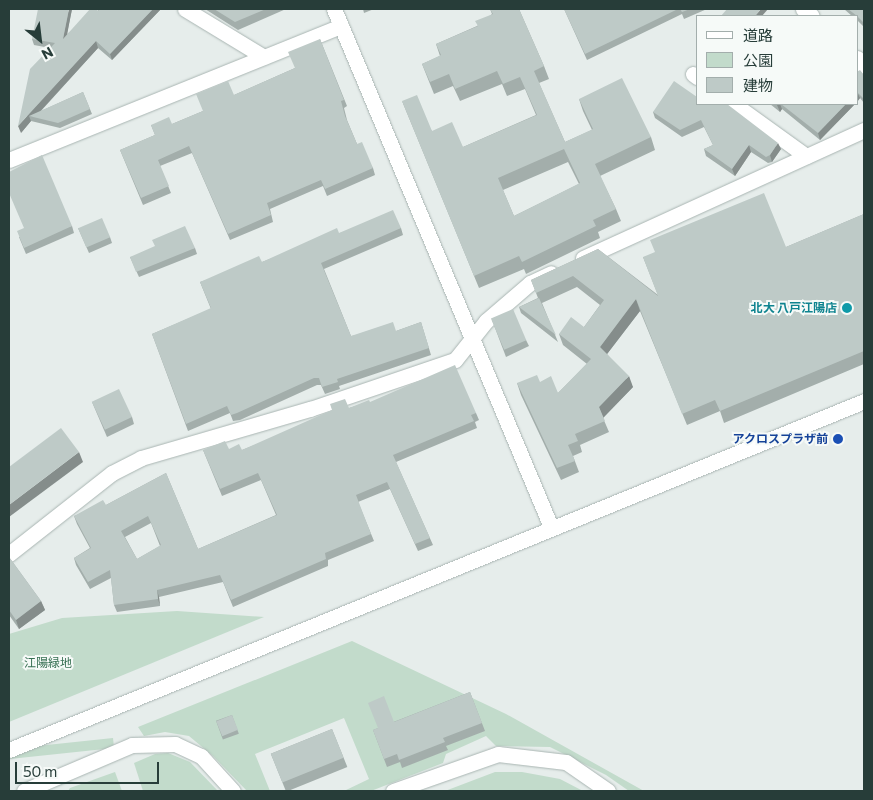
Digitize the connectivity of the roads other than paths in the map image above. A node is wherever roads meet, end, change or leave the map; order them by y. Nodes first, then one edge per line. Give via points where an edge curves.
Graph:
1 (185, 9) edge
2 (334, 9) edge
3 (341, 26) junction
4 (264, 57) junction
5 (735, 105) edge
6 (864, 130) edge
7 (806, 156) junction
8 (9, 160) edge
9 (471, 339) junction
10 (864, 401) edge
11 (551, 527) junction
12 (9, 554) edge
13 (9, 750) edge
14 (24, 791) edge
15 (233, 791) edge
16 (393, 791) edge
17 (608, 791) edge

1 - 4 street
2 - 3 street
3 - 4 street
3 - 9 street
4 - 8 street
5 - 7 street
6 - 7 street
7 - 9 street via 530,283 486,321
9 - 11 street
9 - 12 street via 455,360 310,409 142,458 112,473
10 - 11 street
11 - 13 street
14 - 15 street via 132,744 175,744 201,756
16 - 17 street via 498,754 566,762

